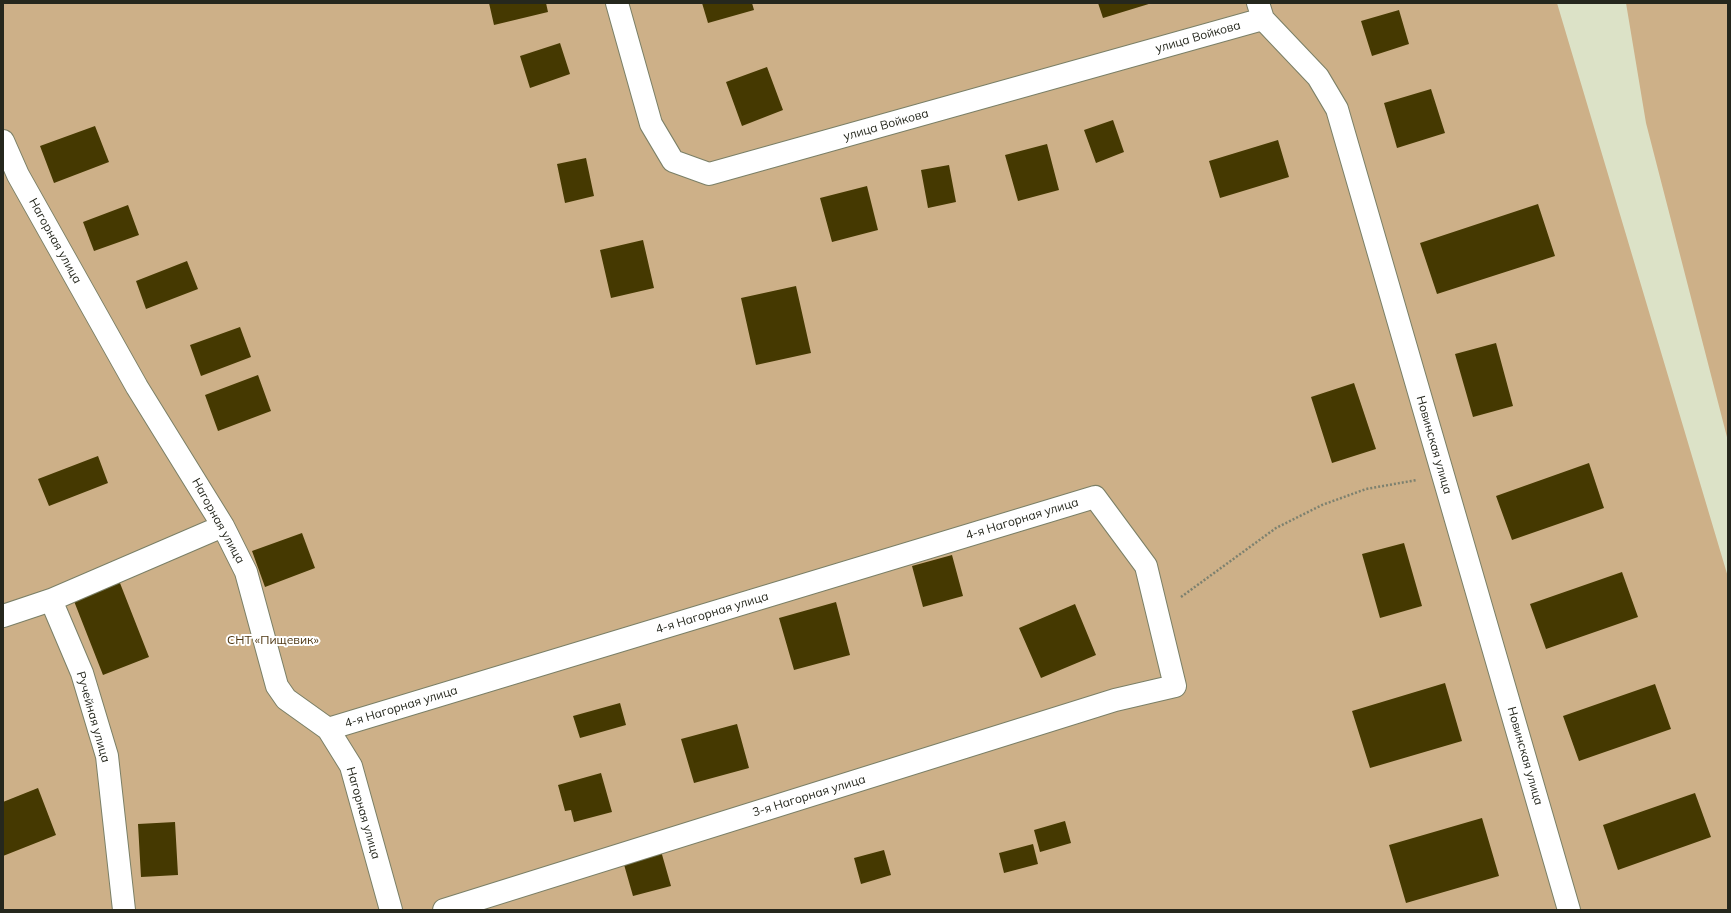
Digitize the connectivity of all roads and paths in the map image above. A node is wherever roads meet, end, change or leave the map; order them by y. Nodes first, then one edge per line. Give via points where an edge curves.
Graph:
1 (617, 3) edge
2 (1261, 11) edge
3 (3, 141) edge
4 (1443, 475) junction
5 (223, 526) junction
6 (51, 600) junction
7 (1158, 614) junction
8 (3, 616) edge
9 (328, 729) junction
10 (124, 910) edge
11 (391, 910) edge
12 (444, 910) edge
13 (1569, 910) edge

1 - 2 street, улица Войкова via 651,124 673,161 710,174
2 - 4 street, Новинская улица via 1318,77 1336,109
3 - 5 street, Нагорная улица via 18,175 133,380
4 - 7 path via 1366,489 1322,505 1276,528
4 - 13 street, Новинская улица
5 - 6 street
5 - 9 street, Нагорная улица via 246,572 277,686 286,699
6 - 8 street
6 - 10 street, Ручейная улица via 82,673 107,756
7 - 9 street, 4-я Нагорная улица via 1146,566 1096,497
7 - 12 street, 3-я Нагорная улица via 1175,686 1115,700
9 - 11 street, Нагорная улица via 351,766

